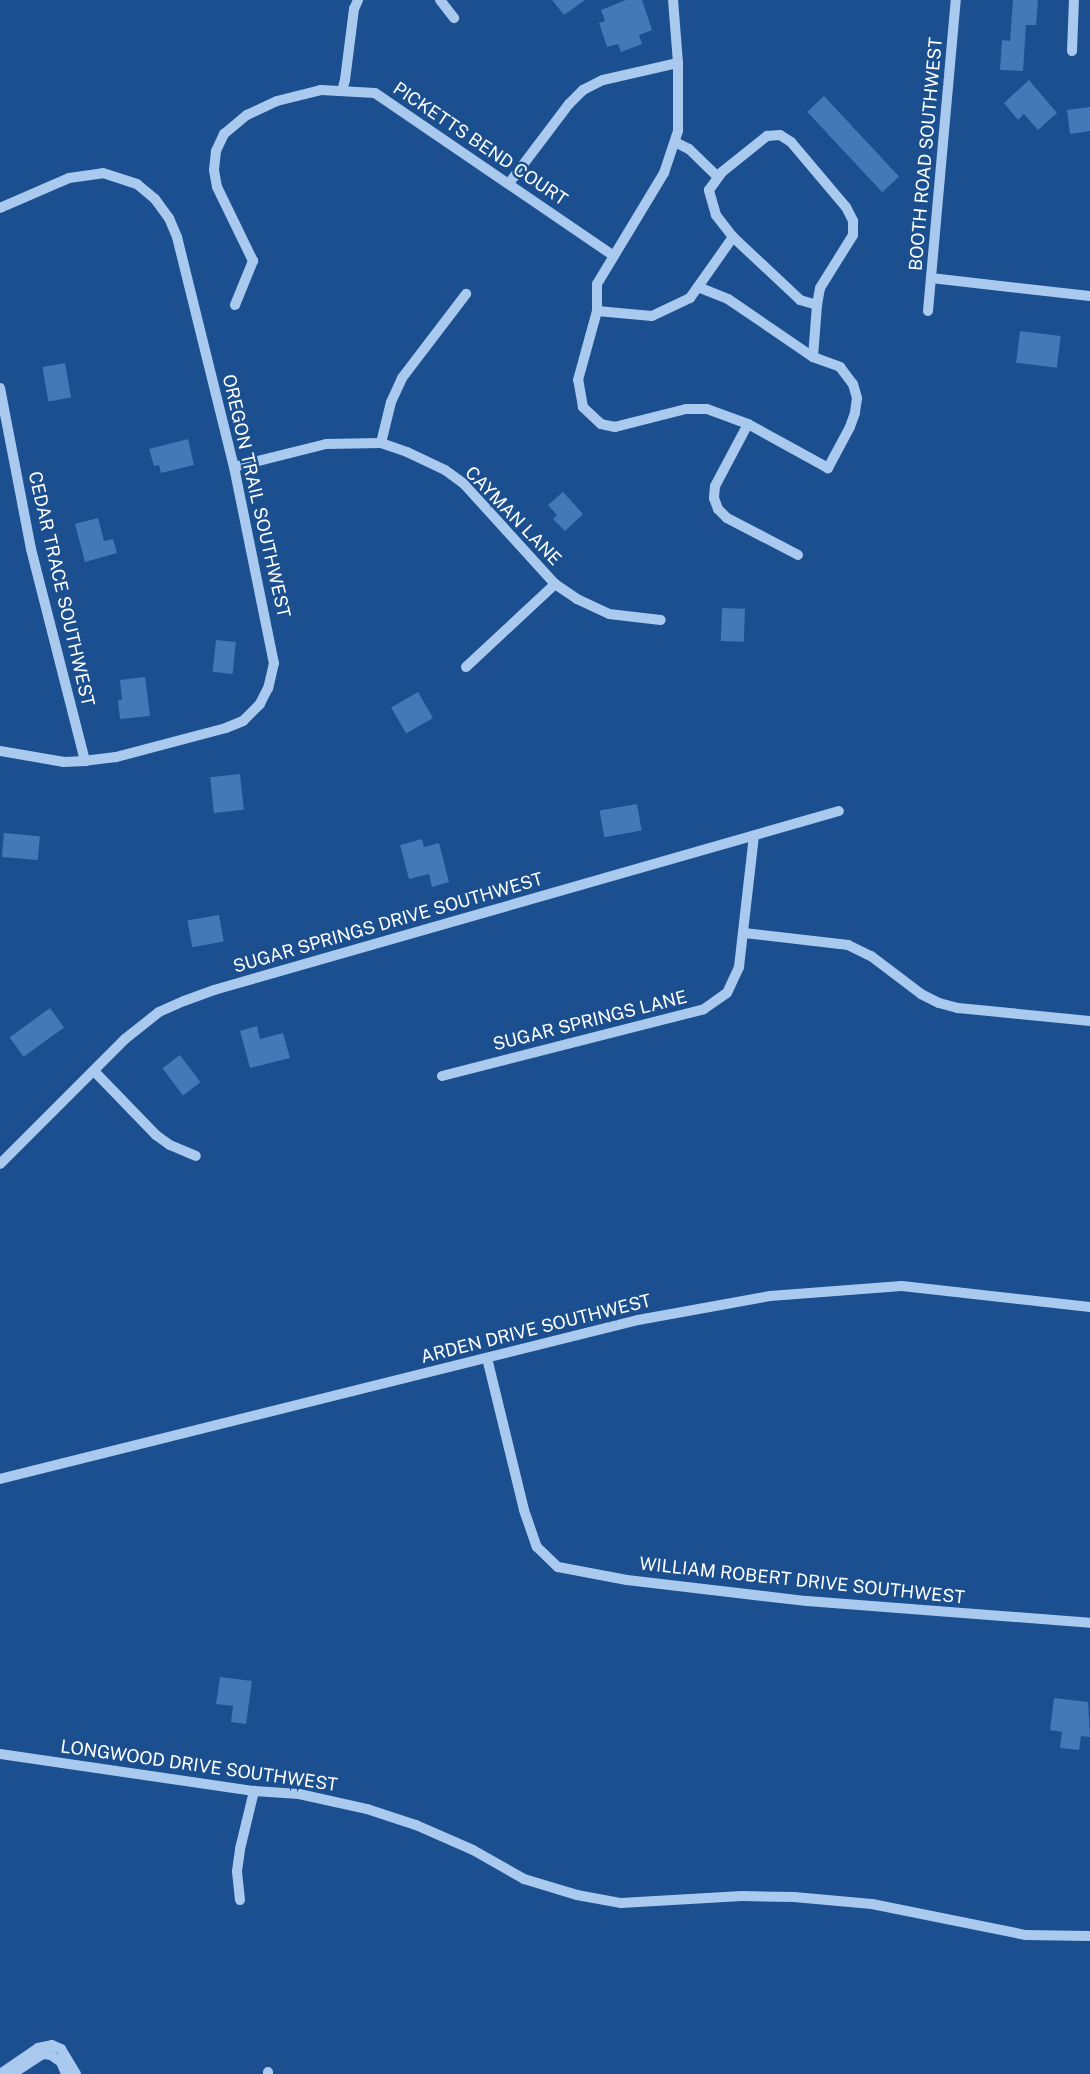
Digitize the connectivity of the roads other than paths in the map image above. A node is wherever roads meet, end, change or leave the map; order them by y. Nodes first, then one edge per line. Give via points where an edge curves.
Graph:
1 (358, 0) edge
2 (440, 0) edge
3 (673, 0) edge
4 (956, 0) edge
5 (1074, 0) edge
6 (454, 18) dead end
7 (1072, 51) dead end
8 (678, 63) junction
9 (342, 91) junction
10 (675, 142) junction
11 (718, 177) junction
12 (510, 182) junction
13 (0, 208) edge
14 (733, 237) junction
15 (614, 256) junction
16 (931, 278) junction
17 (698, 287) junction
18 (466, 294) dead end
19 (1090, 296) edge
20 (235, 305) dead end
21 (817, 305) junction
22 (597, 310) junction
23 (928, 311) dead end
24 (813, 357) junction
25 (0, 388) edge
26 (748, 424) junction
27 (381, 443) junction
28 (234, 467) junction
29 (798, 555) dead end
30 (555, 584) junction
31 (661, 620) dead end
32 (466, 667) dead end
33 (0, 751) edge
34 (85, 761) junction
35 (839, 811) dead end
36 (754, 836) junction
37 (744, 933) junction
38 (1090, 1021) edge
39 (94, 1071) junction
40 (442, 1076) dead end
41 (196, 1156) dead end
42 (0, 1164) edge
43 (1090, 1307) edge
44 (487, 1358) junction
45 (0, 1479) edge
46 (1090, 1623) edge
47 (0, 1754) edge
48 (254, 1791) junction
49 (240, 1900) dead end
50 (1090, 1936) edge
51 (0, 2074) edge
52 (12, 2074) edge
53 (66, 2074) edge
54 (76, 2074) edge

1 - 9 street
2 - 6 street
3 - 8 street
4 - 16 street, BOOTH ROAD SOUTHWEST
5 - 7 street
8 - 10 street
8 - 12 street via 603,80 583,90
9 - 12 street, PICKETTS BEND COURT via 375,93
9 - 20 street, PICKETTS BEND COURT via 321,90 277,101 247,115 224,134 216,151 214,170 218,187 253,261
10 - 11 street via 689,149
10 - 15 street via 664,173
11 - 14 street via 709,190 716,215
11 - 21 street via 767,136 780,135 791,142 846,207 854,235 820,288
12 - 15 street, PICKETTS BEND COURT
13 - 28 street, OREGON TRAIL SOUTHWEST via 69,178 104,173 137,184 155,198 177,237
14 - 17 street
14 - 21 street via 800,300
15 - 22 street via 597,284
16 - 19 street
16 - 23 street, BOOTH ROAD SOUTHWEST
17 - 22 street via 690,298 652,316
17 - 24 street via 728,299
18 - 27 street via 402,378 391,402
21 - 24 street
22 - 26 street via 578,380 583,407 601,424 615,427 686,409 707,409
24 - 26 street via 840,367 853,384 856,398 850,427 828,468
25 - 34 street, CEDAR TRACE SOUTHWEST via 31,549
26 - 29 street via 715,486 718,509 727,518
27 - 28 street, CAYMAN LANE via 326,444
27 - 30 street, CAYMAN LANE via 425,460 464,484
28 - 34 street, OREGON TRAIL SOUTHWEST via 272,643 274,663 260,704 243,721 226,728 116,757
30 - 31 street, CAYMAN LANE via 590,607 609,614
30 - 32 street
33 - 34 street, OREGON TRAIL SOUTHWEST via 64,762
35 - 36 street, SUGAR SPRINGS DRIVE SOUTHWEST
36 - 37 street, SUGAR SPRINGS LANE
36 - 39 street, SUGAR SPRINGS DRIVE SOUTHWEST via 214,990 159,1012
37 - 38 street via 848,945 871,956 921,994 958,1008
37 - 40 street, SUGAR SPRINGS LANE via 739,967 727,993 704,1009
39 - 41 street via 156,1135
39 - 42 street, SUGAR SPRINGS DRIVE SOUTHWEST
43 - 44 street, ARDEN DRIVE SOUTHWEST via 902,1286 861,1288 770,1296 649,1318
44 - 45 street, ARDEN DRIVE SOUTHWEST
44 - 46 street, WILLIAM ROBERT DRIVE SOUTHWEST via 524,1510 537,1547 558,1567 627,1580 807,1601
47 - 48 street, LONGWOOD DRIVE SOUTHWEST
48 - 49 street via 237,1871
48 - 50 street, LONGWOOD DRIVE SOUTHWEST via 299,1794 367,1809 416,1825 524,1879 621,1903 794,1897 872,1904 1026,1935
51 - 54 street via 38,2048 52,2045 62,2049
52 - 53 street via 43,2054 61,2062

